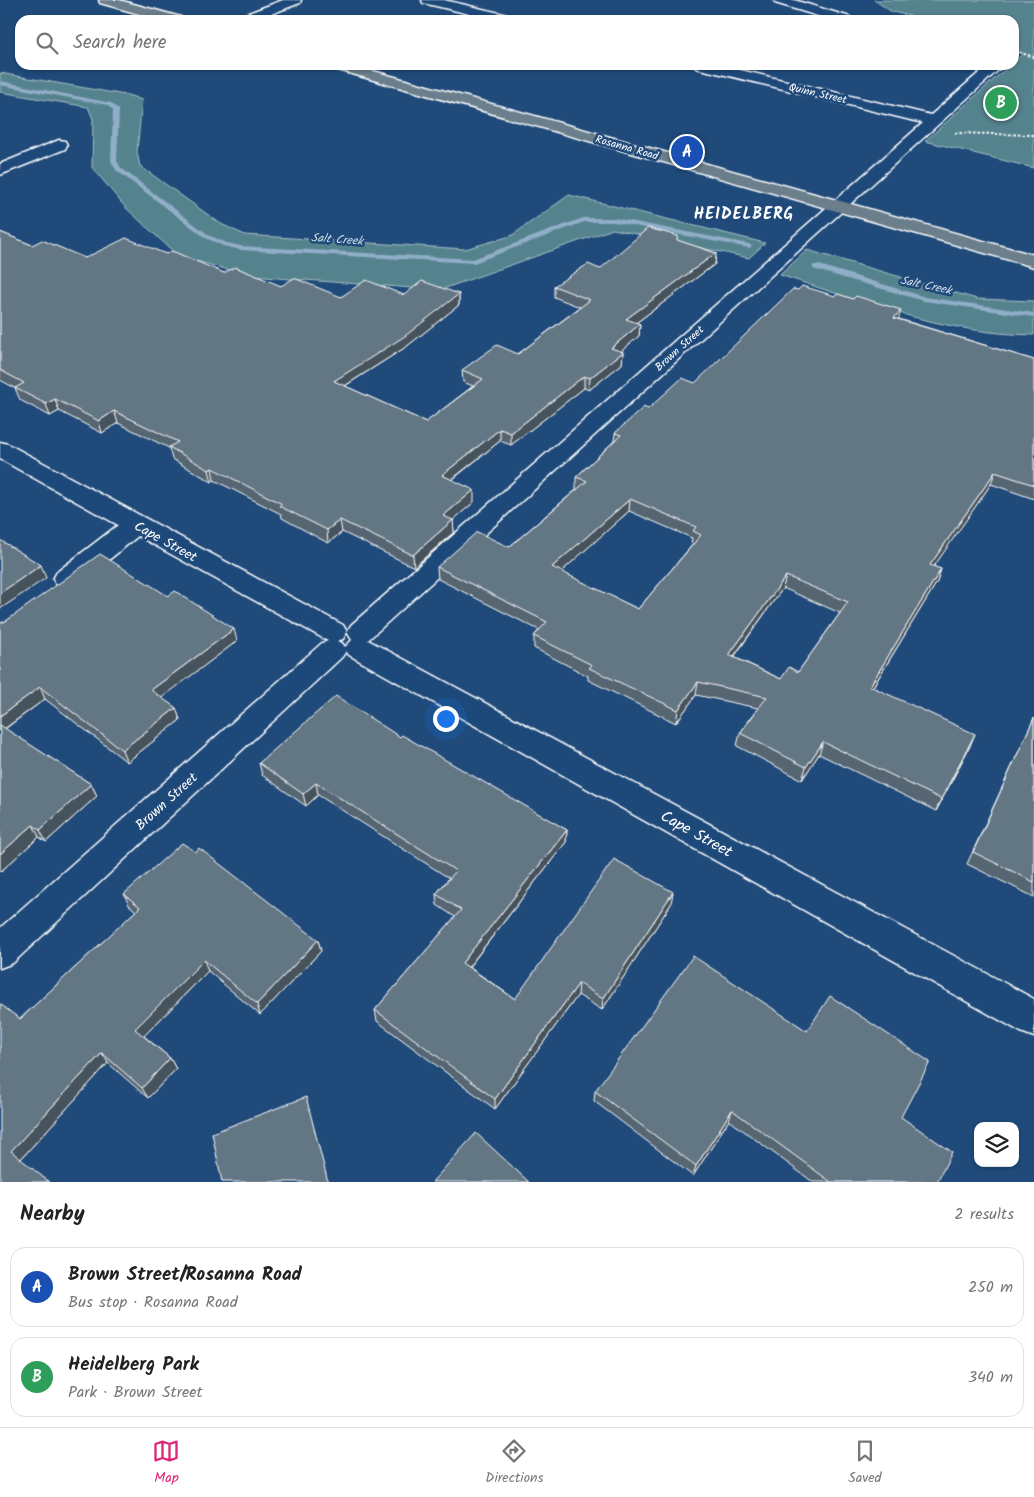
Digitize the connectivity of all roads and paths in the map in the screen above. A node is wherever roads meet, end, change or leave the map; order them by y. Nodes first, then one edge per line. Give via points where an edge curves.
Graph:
1 (105, 0) edge
2 (295, 0) edge
3 (428, 0) edge
4 (780, 0) edge
5 (158, 15) edge
6 (256, 15) edge
7 (491, 15) edge
8 (829, 15) edge
9 (1019, 52) edge
10 (1034, 57) edge
11 (354, 70) edge
12 (720, 70) edge
13 (991, 70) edge
14 (931, 124) junction
15 (1034, 135) edge
16 (59, 145) dead end
17 (0, 170) edge
18 (838, 205) junction
19 (1034, 260) edge
20 (0, 449) edge
21 (136, 524) junction
22 (46, 593) edge
23 (346, 640) junction
24 (0, 951) edge
25 (1034, 1019) edge

1 - 5 highway
2 - 6 street
3 - 7 street
4 - 8 street
9 - 10 path
11 - 18 highway, Rosanna Road
12 - 14 street, Quinn Street
13 - 14 street, Brown Street
14 - 15 path via 958,133
14 - 18 street, Brown Street
16 - 17 street
18 - 19 highway, Rosanna Road
18 - 23 street, Brown Street
20 - 21 street, Cape Street
21 - 22 street via 92,561
21 - 23 street, Cape Street
23 - 24 street, Brown Street
23 - 25 street, Cape Street

